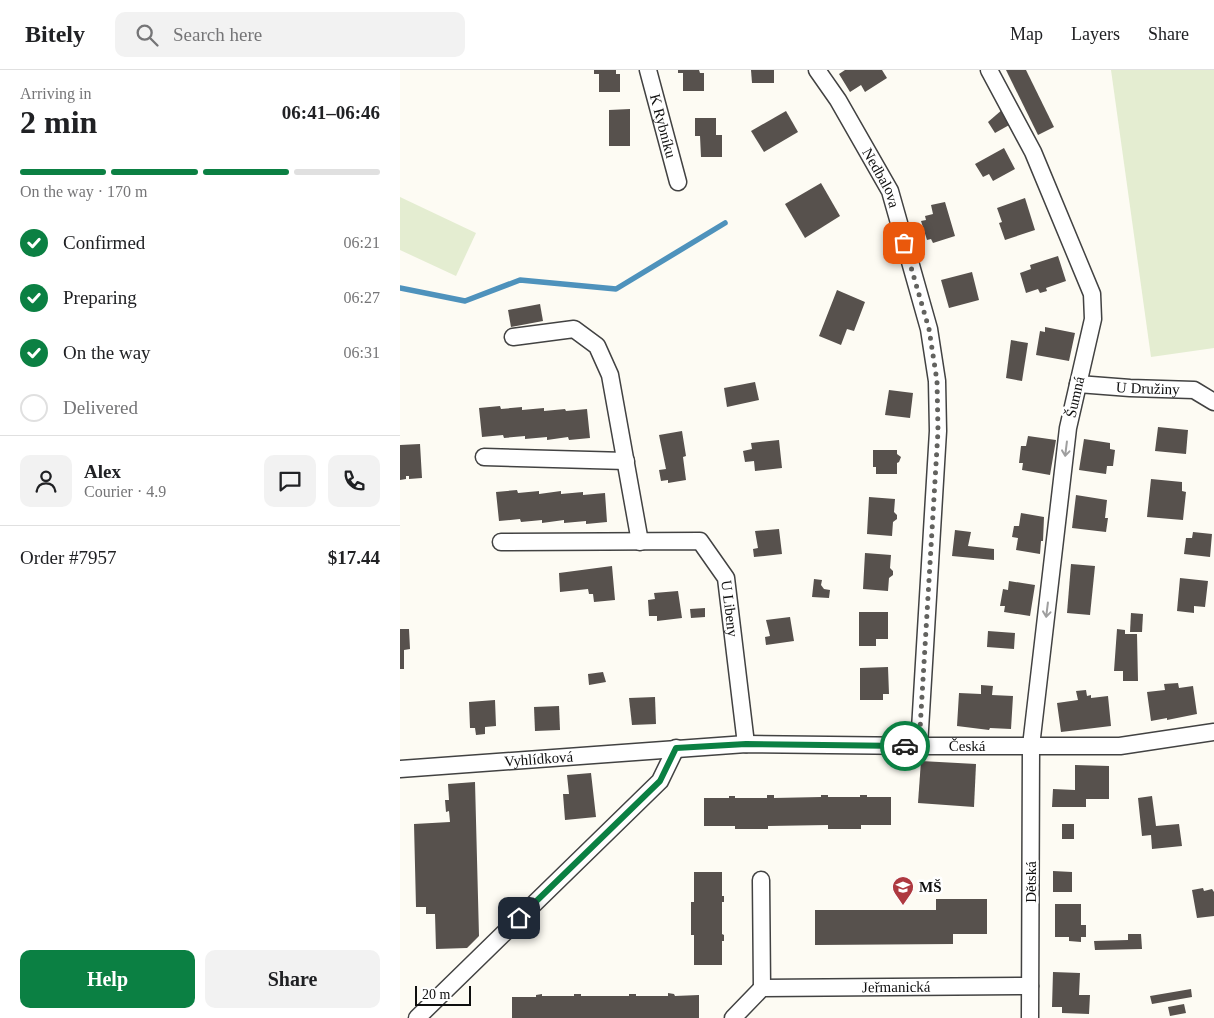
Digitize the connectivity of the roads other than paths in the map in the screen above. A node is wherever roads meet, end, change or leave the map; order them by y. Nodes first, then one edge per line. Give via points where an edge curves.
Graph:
1 (648, 70) edge
2 (817, 70) edge
3 (989, 70) edge
4 (678, 182) dead end
5 (513, 337) dead end
6 (1078, 384) junction
7 (1214, 402) edge
8 (484, 458) dead end
9 (626, 461) junction
10 (501, 542) dead end
11 (640, 542) junction
12 (1214, 732) edge
13 (746, 744) junction
14 (919, 746) junction
15 (1031, 746) junction
16 (676, 748) junction
17 (400, 769) edge
18 (761, 880) dead end
19 (1030, 986) junction
20 (762, 988) junction
21 (416, 1018) edge
22 (733, 1018) edge
23 (1030, 1018) edge

1 - 4 street, K Rybníku
2 - 14 street, Nedbalova via 890,190 929,329 937,381 938,431
3 - 6 street, Šumná via 1033,152 1092,294 1093,319
5 - 9 street via 574,329 597,346 610,375
6 - 7 street, U Družiny via 1194,390
6 -> 15 street, Šumná via 1068,428
8 - 9 street
9 - 11 street
10 - 11 street, U Libeny
11 - 13 street, U Libeny via 700,542 726,578
12 - 15 street, Česká via 1120,746
13 - 14 street, Česká
13 - 16 street, Česká
14 - 15 street, Česká
15 - 19 street, Dětská
16 - 17 street, Vyhlídková
16 - 21 street via 660,781
18 - 20 street
19 - 20 street, Jeřmanická
19 - 23 street, Dětská
20 - 22 street

